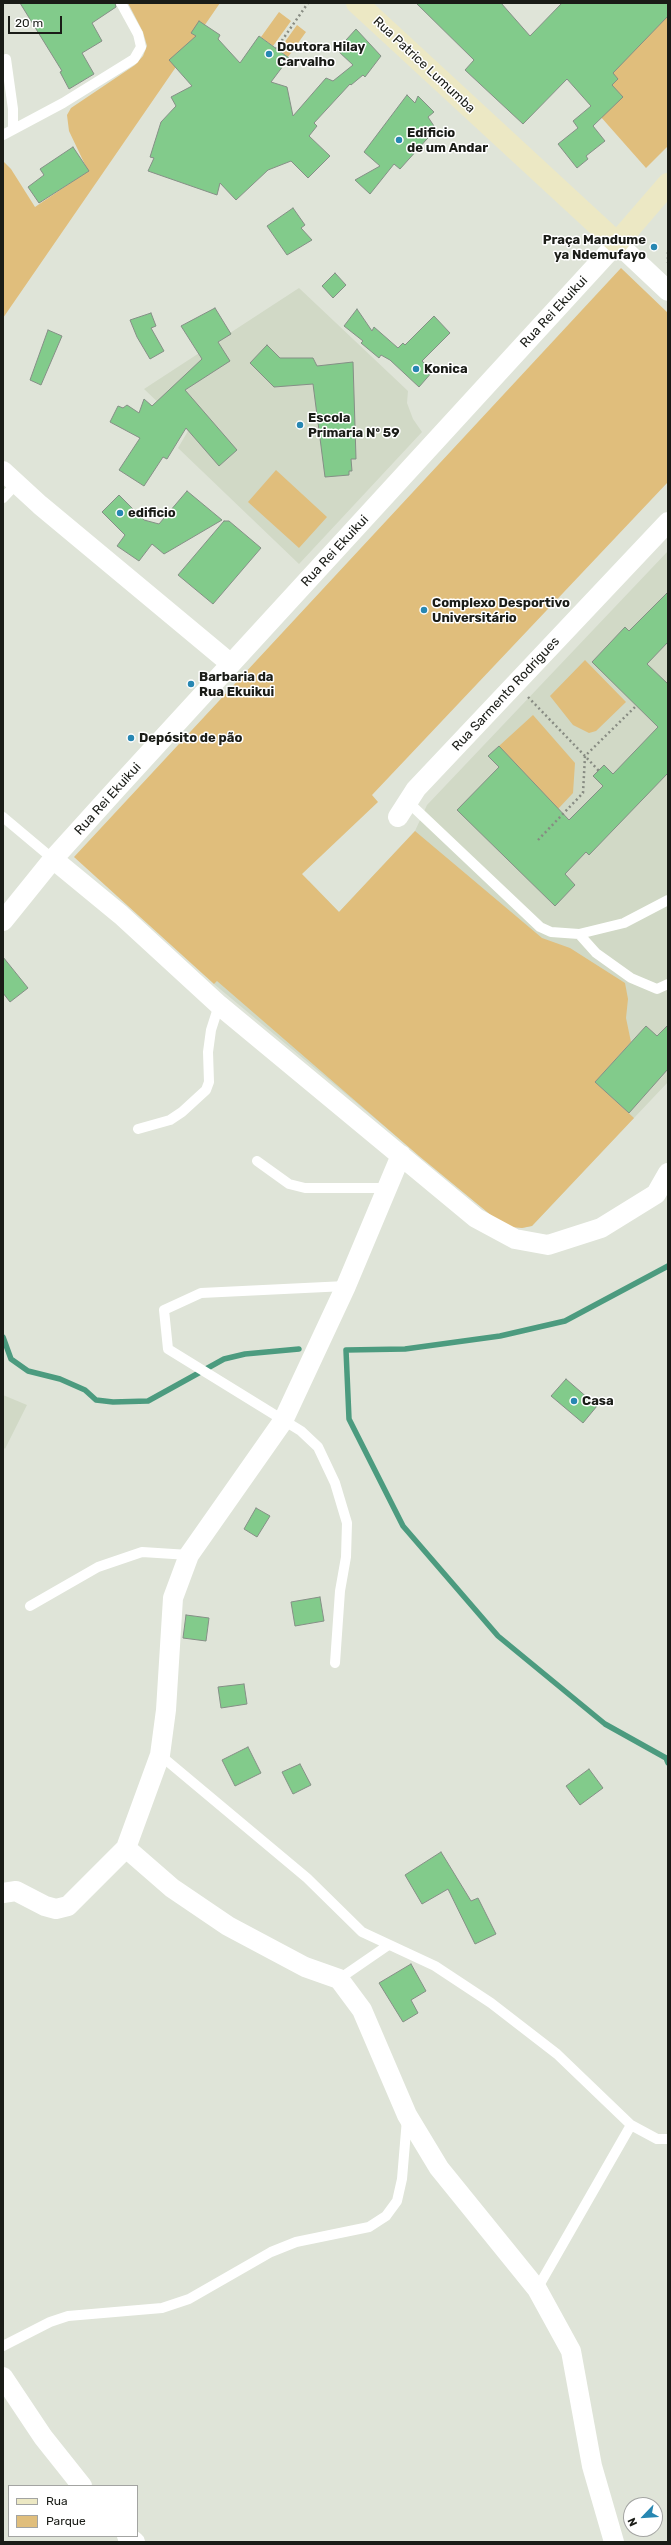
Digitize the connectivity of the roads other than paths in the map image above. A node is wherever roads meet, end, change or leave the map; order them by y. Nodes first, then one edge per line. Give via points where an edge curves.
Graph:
1 (121, 3) edge
2 (357, 3) edge
3 (6, 59) dead end
4 (14, 129) junction
5 (3, 135) edge
6 (668, 184) edge
7 (617, 243) junction
8 (668, 290) edge
9 (10, 477) edge
10 (3, 498) edge
11 (668, 522) edge
12 (231, 664) junction
13 (403, 810) joint
14 (3, 817) edge
15 (53, 859) junction
16 (668, 900) edge
17 (3, 922) edge
18 (579, 934) junction
19 (668, 984) edge
20 (219, 1005) junction
21 (138, 1128) dead end
22 (401, 1155) junction
23 (257, 1161) dead end
24 (668, 1173) edge
25 (387, 1188) junction
26 (346, 1286) junction
27 (283, 1421) junction
28 (189, 1555) junction
29 (30, 1606) dead end
30 (336, 1663) dead end
31 (160, 1755) junction
32 (126, 1848) junction
33 (3, 1893) edge
34 (388, 1946) junction
35 (339, 1979) junction
36 (407, 2115) junction
37 (631, 2125) junction
38 (668, 2139) edge
39 (537, 2290) junction
40 (3, 2346) edge
41 (3, 2377) edge
42 (81, 2485) edge
43 (614, 2542) edge

1 - 4 lane via 138,34 141,47 134,59 63,103
2 - 7 street, Rua Patrice Lumumba
3 - 4 lane
4 - 5 lane
6 - 7 street
7 - 8 street, Rua Patrice Lumumba
7 - 12 street, Rua Rei Ekuikui
9 - 10 lane
9 - 12 street
11 - 13 street, Rua Sarmento Rodrigues via 416,789
12 - 15 street, Rua Rei Ekuikui
13 - 18 lane via 540,927 551,932
14 - 15 lane
15 - 17 street, Rua Rei Ekuikui
15 - 20 street via 121,915
16 - 18 lane via 624,923
18 - 19 lane via 596,953 631,978 657,989
20 - 21 lane via 211,1030 208,1052 209,1082 206,1090 170,1120
20 - 22 street
22 - 24 street via 476,1218 515,1239 548,1245 601,1228 656,1194
22 - 25 street
23 - 25 lane via 289,1184
25 - 26 street
26 - 27 street
26 - 27 lane via 201,1292 164,1310 168,1349
27 - 28 street
27 - 30 lane via 301,1431 318,1448 335,1483 347,1523
28 - 29 lane via 142,1552 98,1567
28 - 31 street via 173,1598 166,1710
31 - 32 street
31 - 34 lane via 307,1878 362,1932
32 - 33 street via 68,1906 56,1909 16,1891
32 - 35 street via 172,1888 228,1926 305,1967
34 - 35 lane
34 - 37 lane via 435,1966 491,2003 557,2054
35 - 36 street via 362,2010
36 - 39 street via 439,2168
36 - 40 lane via 402,2179 396,2201 386,2216 369,2227 296,2242 271,2252 189,2299 162,2308 68,2316 50,2322
37 - 38 lane via 657,2139
37 - 39 lane
39 - 43 street via 571,2351 592,2466
41 - 42 street via 43,2437

